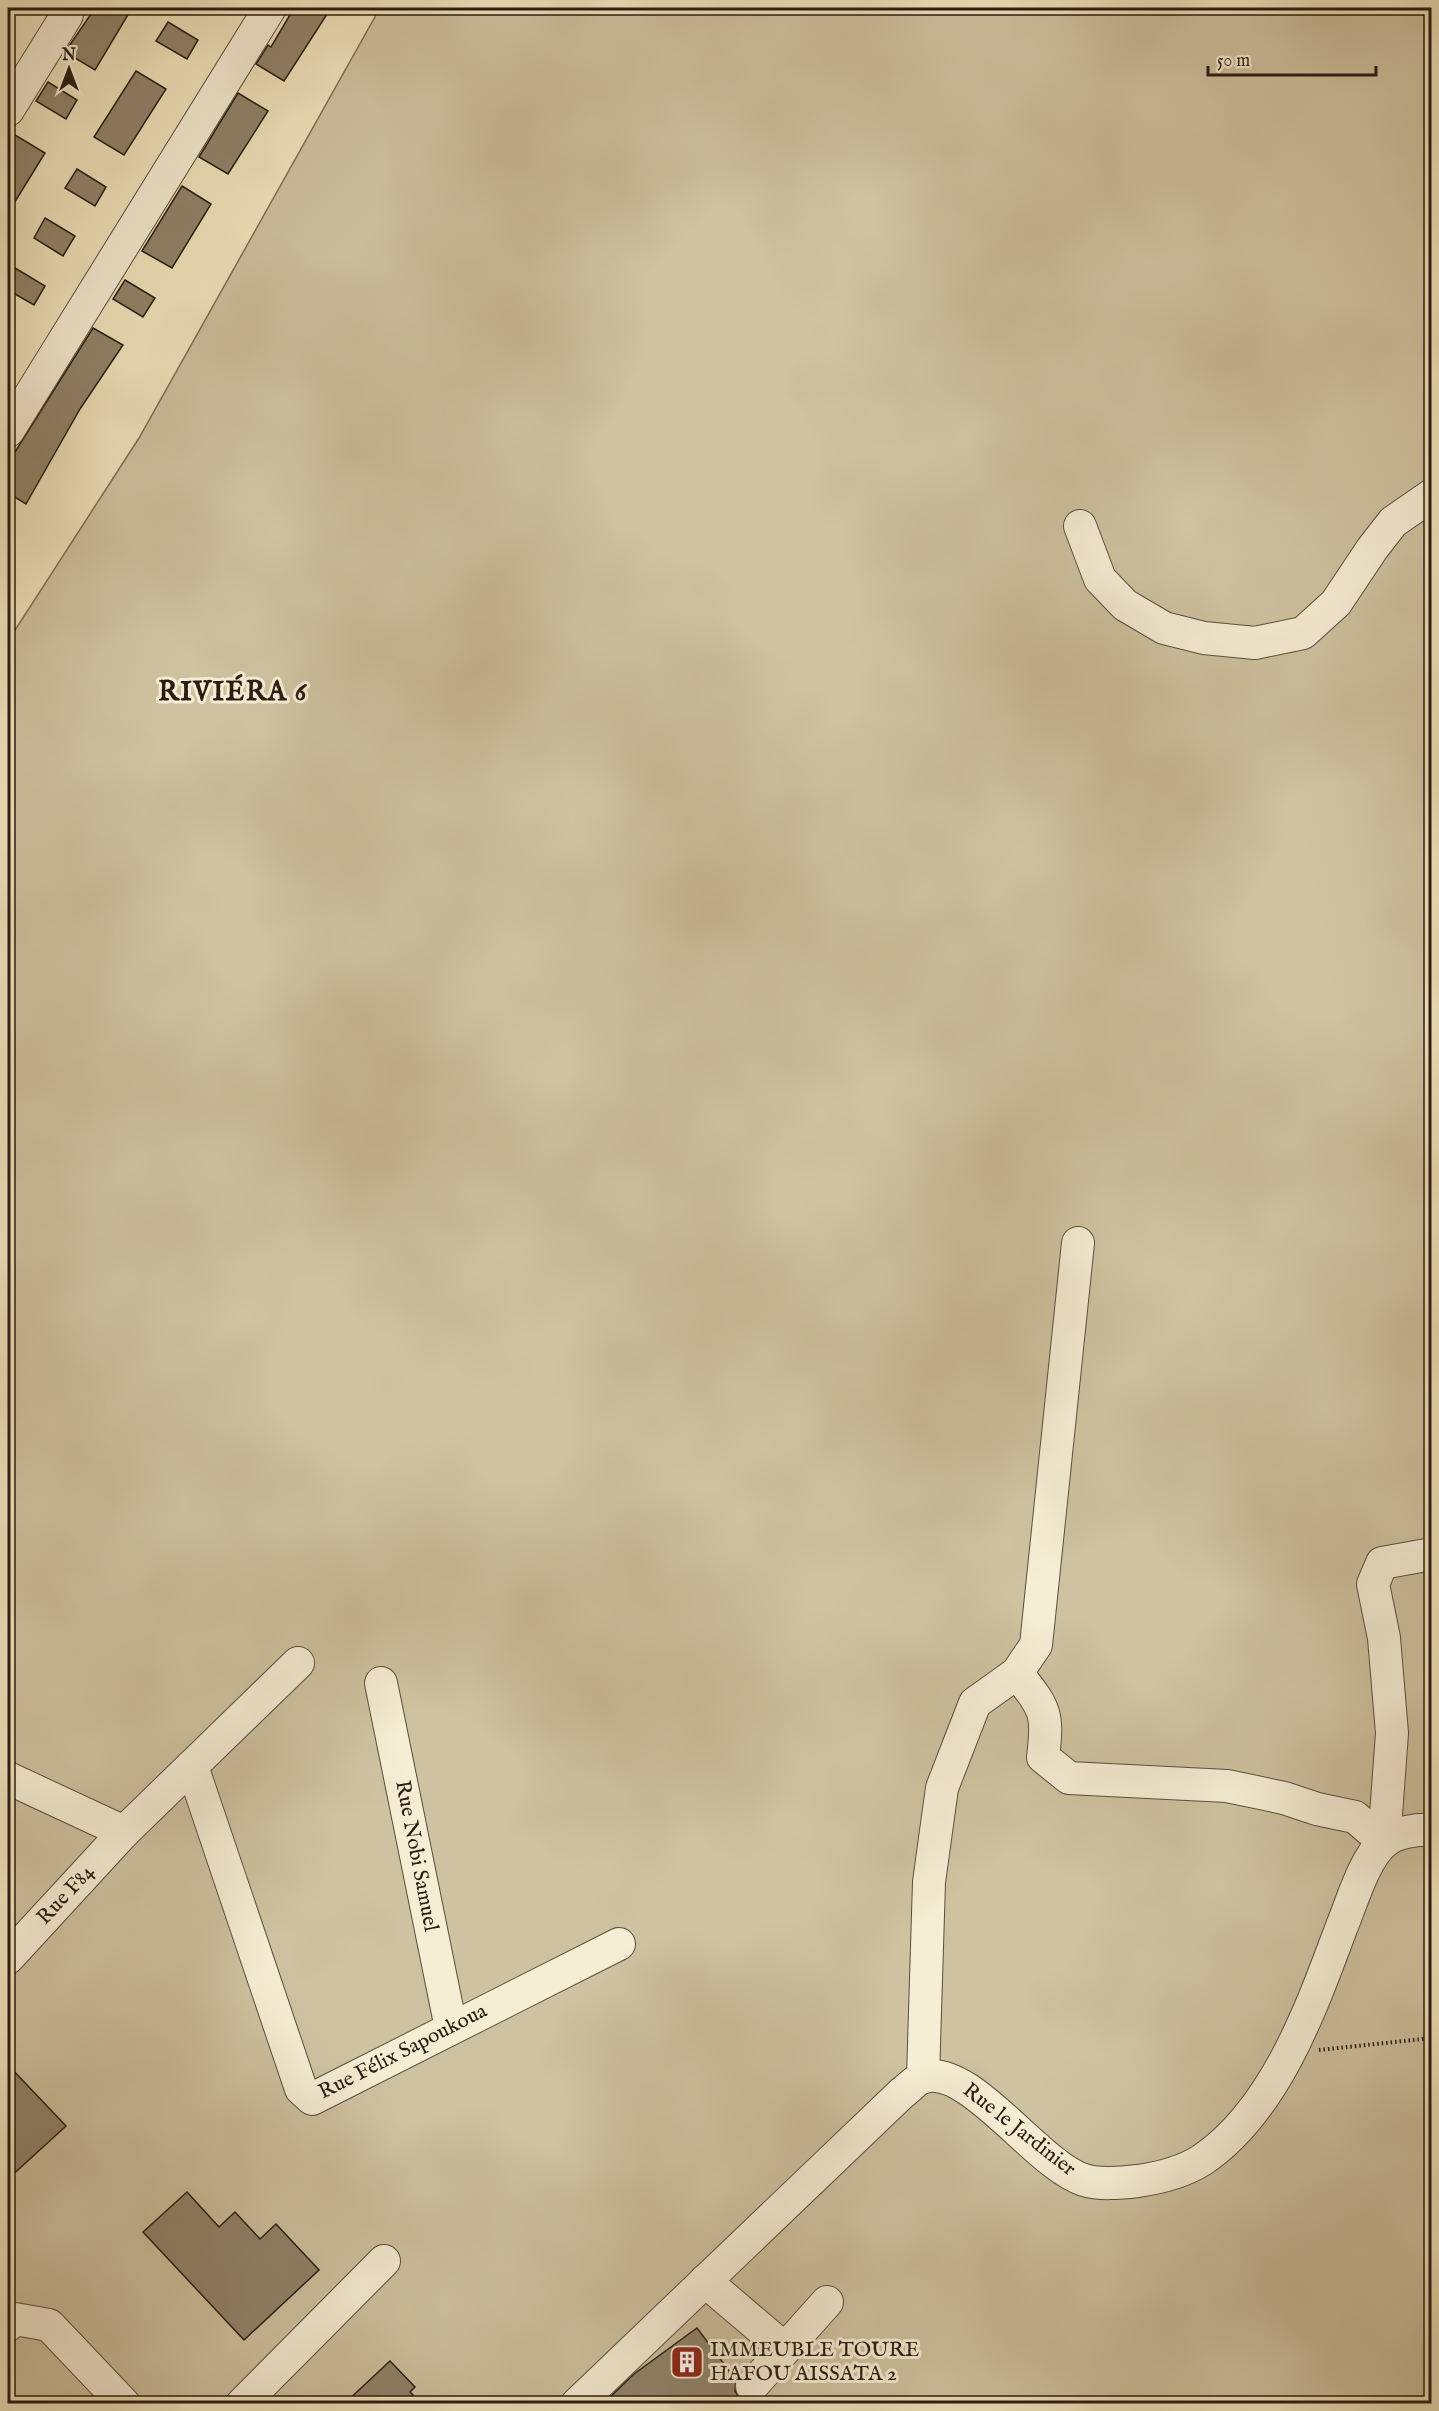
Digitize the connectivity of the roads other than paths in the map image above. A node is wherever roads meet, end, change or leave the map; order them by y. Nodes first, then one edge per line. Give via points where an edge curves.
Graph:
1 (67, 8) edge
2 (270, 8) edge
3 (8, 110) edge
4 (8, 432) edge
5 (1431, 495) edge
6 (1080, 526) dead end
7 (1078, 1243) dead end
8 (1431, 1554) edge
9 (298, 1664) dead end
10 (1017, 1673) junction
11 (381, 1683) dead end
12 (192, 1766) junction
13 (8, 1778) edge
14 (1431, 1830) edge
15 (124, 1832) junction
16 (1384, 1842) junction
17 (619, 1944) dead end
18 (8, 1958) edge
19 (451, 2028) junction
20 (922, 2077) junction
21 (384, 2261) dead end
22 (705, 2282) junction
23 (827, 2302) dead end
24 (8, 2325) edge
25 (785, 2349) junction
26 (752, 2386) dead end
27 (124, 2403) edge
28 (242, 2403) edge
29 (577, 2403) edge

1 - 3 street via 67,15
2 - 4 street
5 - 6 street via 1394,522 1336,603 1303,633 1255,643 1204,638 1164,628 1125,604 1100,579
7 - 10 street via 1036,1645
8 - 16 street via 1382,1563 1373,1584 1384,1638 1392,1734
9 - 12 street, Rue F84
10 - 16 street via 1042,1706 1047,1729 1043,1757 1069,1778 1227,1786 1355,1817
10 - 20 street via 975,1703 942,1788 929,1882
11 - 19 street, Rue Nobi Samuel
12 - 15 street, Rue F84
12 - 19 street, Rue Félix Sapoukoua via 301,2089 312,2099
13 - 15 street
14 - 16 street via 1400,1833
15 - 18 street, Rue F84
16 - 20 street, Rue le Jardinier via 1365,1868 1289,2054 1263,2097 1233,2133 1201,2160 1161,2178 1118,2183 1083,2180 1054,2163 968,2089 952,2079
17 - 19 street, Rue Félix Sapoukoua
20 - 22 street
21 - 28 street
22 - 25 street
22 - 29 street
23 - 25 street
24 - 27 street via 15,2319 49,2325
25 - 26 street

